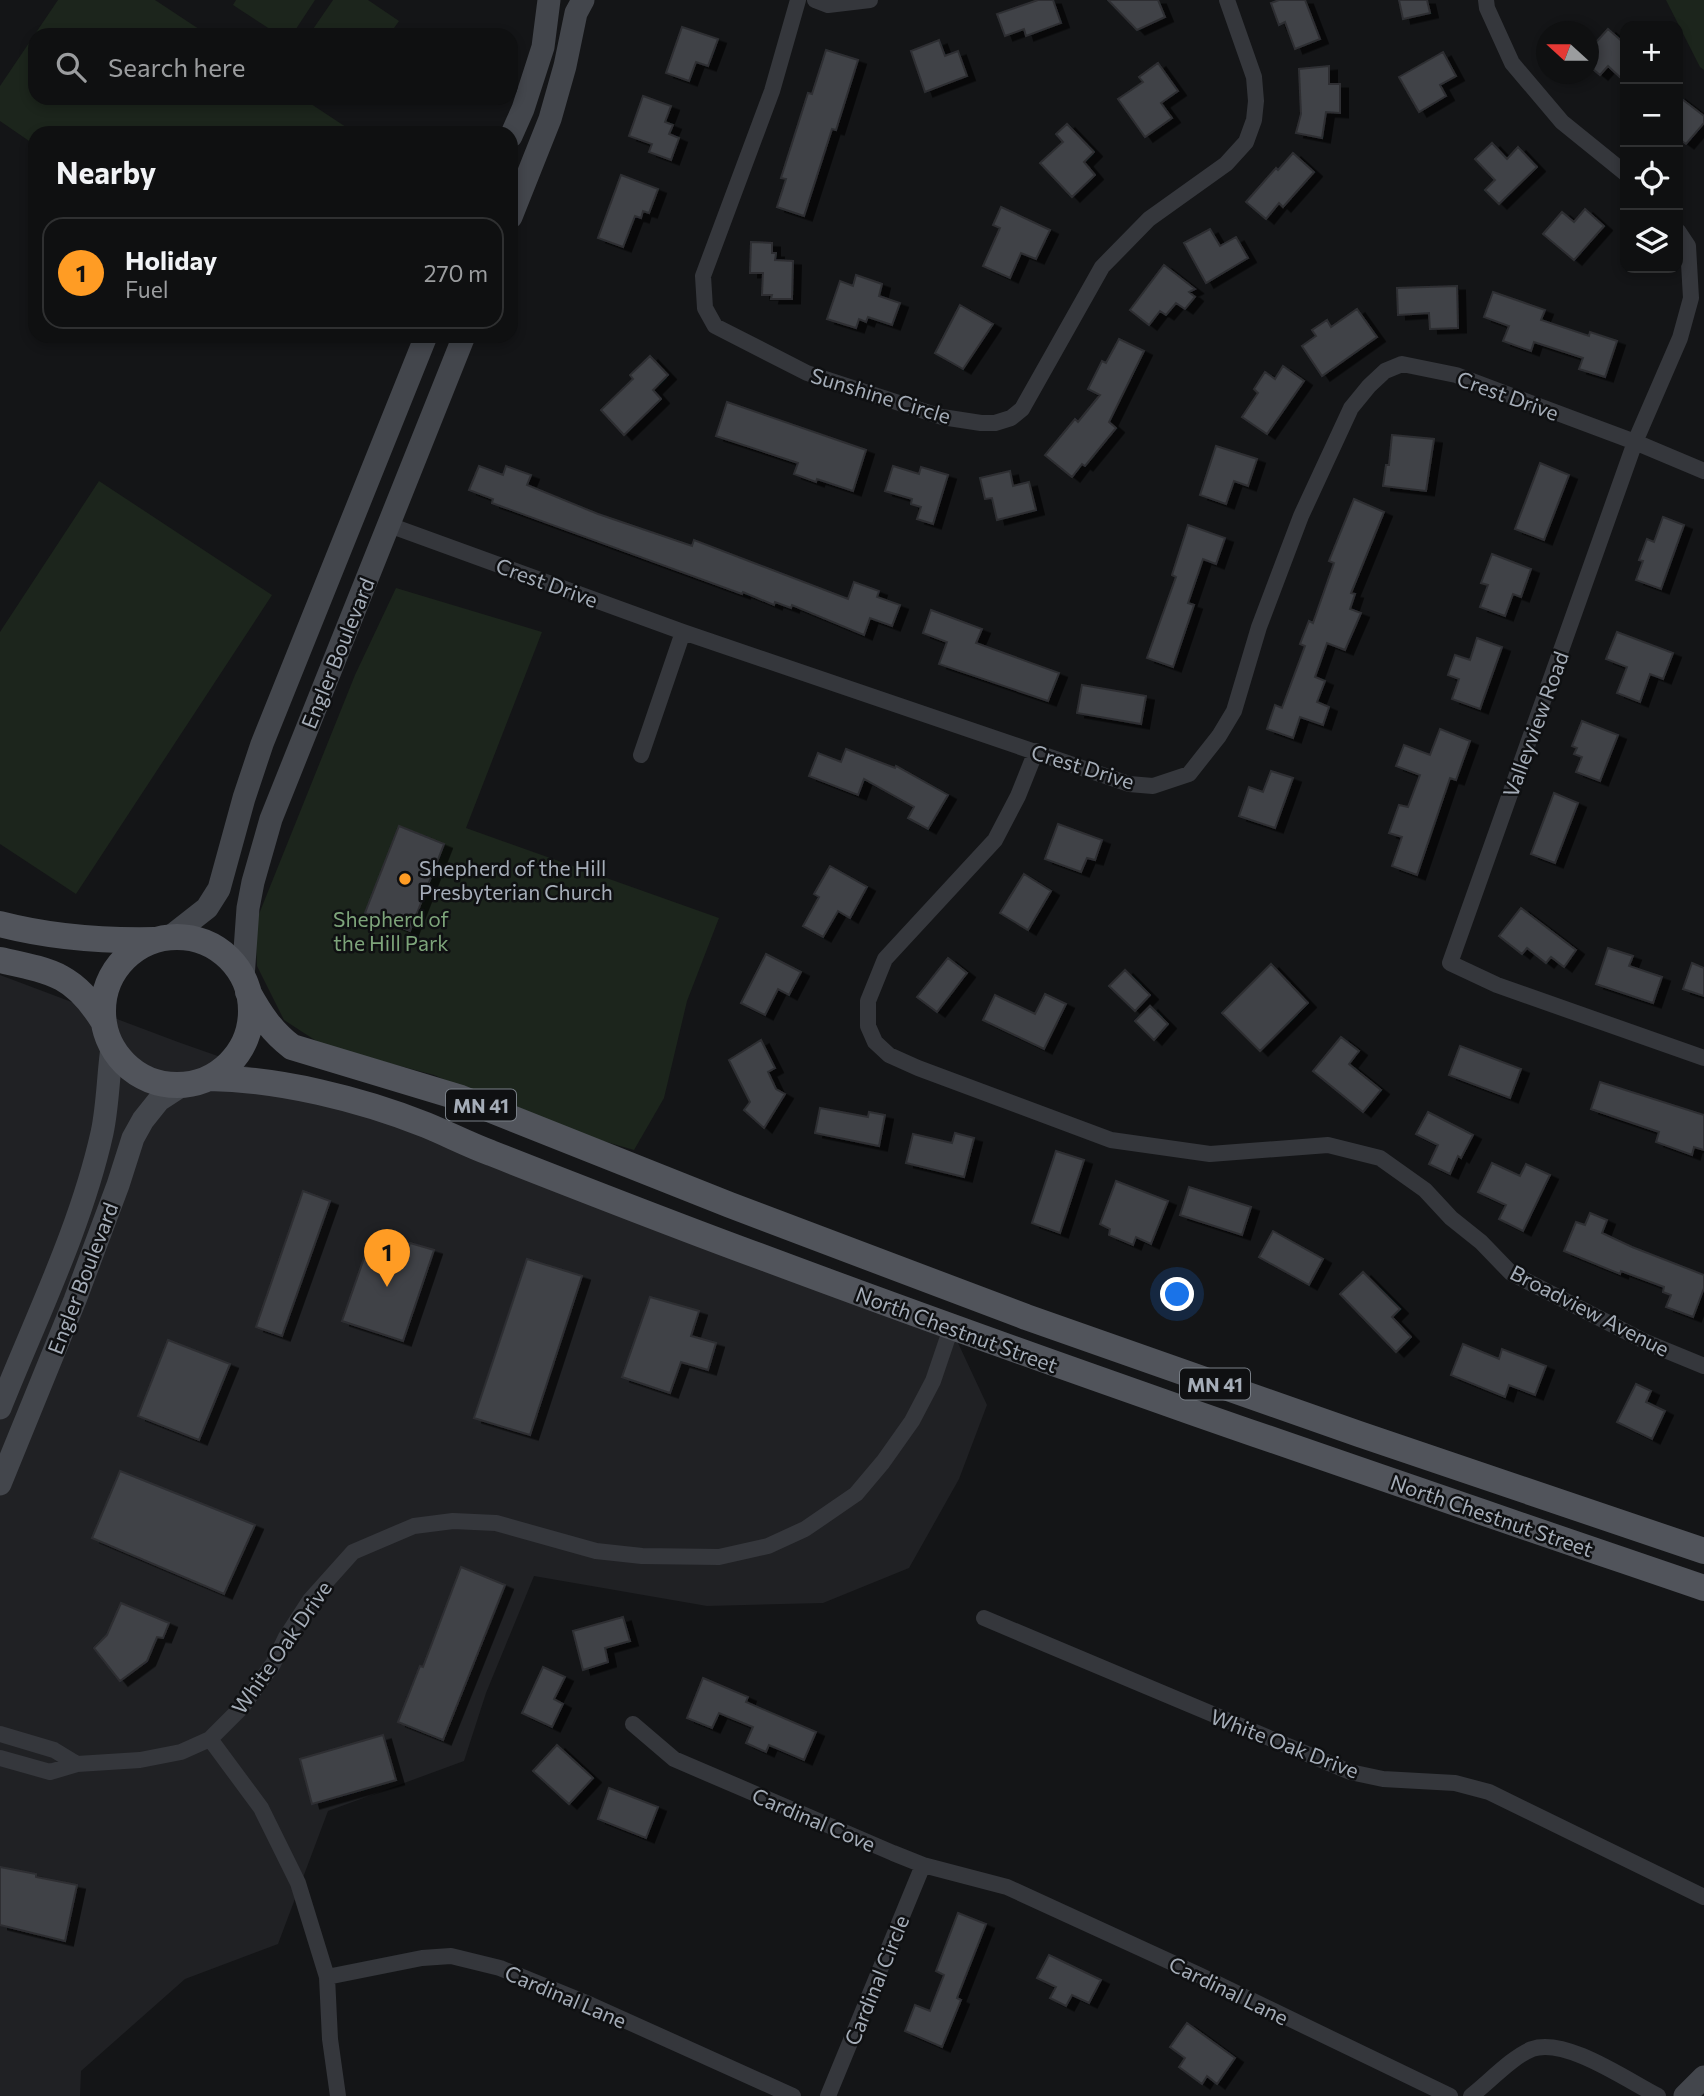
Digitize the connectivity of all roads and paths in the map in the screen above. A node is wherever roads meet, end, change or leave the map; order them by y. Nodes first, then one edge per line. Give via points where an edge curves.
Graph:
1 (549, 0) edge
2 (583, 0) edge
3 (798, 0) edge
4 (815, 0) edge
5 (870, 0) edge
6 (1227, 0) edge
7 (1486, 0) edge
8 (515, 126) edge
9 (1620, 169) edge
10 (518, 199) edge
11 (1683, 238) edge
12 (423, 343) edge
13 (461, 343) edge
14 (1636, 442) junction
15 (1704, 471) edge
16 (388, 525) junction
17 (683, 632) junction
18 (1036, 751) junction
19 (641, 755) dead end
20 (0, 924) edge
21 (163, 939) junction
22 (0, 960) edge
23 (246, 985) junction
24 (103, 1021) junction
25 (112, 1048) junction
26 (1704, 1058) edge
27 (209, 1078) junction
28 (182, 1085) junction
29 (951, 1328) junction
30 (1704, 1366) edge
31 (0, 1408) edge
32 (0, 1484) edge
33 (1704, 1551) edge
34 (1704, 1588) edge
35 (984, 1618) dead end
36 (634, 1724) dead end
37 (0, 1734) edge
38 (210, 1740) junction
39 (0, 1758) edge
40 (77, 1764) junction
41 (923, 1864) junction
42 (1007, 1887) joint
43 (1704, 1897) edge
44 (327, 1977) junction
45 (1704, 2077) edge
46 (338, 2096) edge
47 (793, 2096) edge
48 (828, 2096) edge
49 (1450, 2096) edge
50 (1471, 2096) edge
51 (1658, 2096) edge
52 (1685, 2096) edge

1 - 8 main road via 543,47
2 - 10 main road via 550,118
3 - 6 street, Sunshine Circle via 772,91 702,276 705,308 715,326 807,373 942,417 981,424 1012,418 1022,409 1102,267 1149,219 1226,164 1246,142 1254,120 1254,77
4 - 5 street via 828,5
7 - 9 street via 1511,63 1562,122
11 - 14 street, Valleyview Road via 1688,246 1691,298 1680,338
12 - 21 main road, Engler Boulevard via 262,744 219,890 207,908
13 - 16 main road, Engler Boulevard
14 - 15 street, Crest Drive
14 - 18 street, Crest Drive via 1456,375 1402,365 1385,371 1351,408 1301,516 1259,627 1234,711 1189,774 1153,786 1129,784
14 - 26 street, Valleyview Road via 1450,963 1497,985
16 - 17 street, Crest Drive
16 - 23 main road, Engler Boulevard via 271,819 248,908
17 - 18 street, Crest Drive
17 - 19 street
18 - 30 street, Broadview Avenue via 995,840 885,959 868,1001 868,1026 875,1042 889,1055 1111,1140 1210,1154 1328,1146 1380,1158 1425,1190 1511,1273 1648,1343
20 - 21 main road, MN 41 via 58,936
21 - 23 main road, MN 41 via 185,937 213,946
21 - 24 main road, MN 41 via 129,954 119,965 105,991
22 - 24 main road, MN 41 via 72,982
23 - 27 main road, MN 41 via 250,1021 241,1049
23 - 33 main road, North Chestnut Street / MN 41 via 259,1014 292,1046 461,1098 1026,1317
24 - 25 main road, MN 41
25 - 28 main road, MN 41 via 142,1077
25 - 31 main road, Engler Boulevard via 102,1131 92,1170
27 - 28 main road, MN 41
27 - 29 main road, North Chestnut Street / MN 41 via 361,1102
28 - 32 main road, Engler Boulevard via 159,1100 134,1138
29 - 34 main road, North Chestnut Street / MN 41
29 - 38 street, White Oak Drive via 933,1381 883,1462 856,1494 806,1529 768,1546 719,1557 596,1551 496,1523 453,1521 414,1526 353,1552 310,1600 243,1706
35 - 43 street, White Oak Drive via 1350,1772 1383,1779 1455,1783 1489,1792
36 - 41 street, Cardinal Cove via 674,1759
37 - 40 street via 54,1750
38 - 40 street, White Oak Drive via 181,1752 140,1760
38 - 44 street via 261,1808 298,1883
39 - 40 street, White Oak Drive via 50,1772
41 - 42 street, Cardinal Cove
41 - 48 street, Cardinal Circle
42 - 49 street, Cardinal Lane
44 - 46 street
44 - 47 street, Cardinal Lane via 451,1956 500,1968
45 - 52 main road
50 - 51 street via 1522,2055 1550,2047 1573,2053

